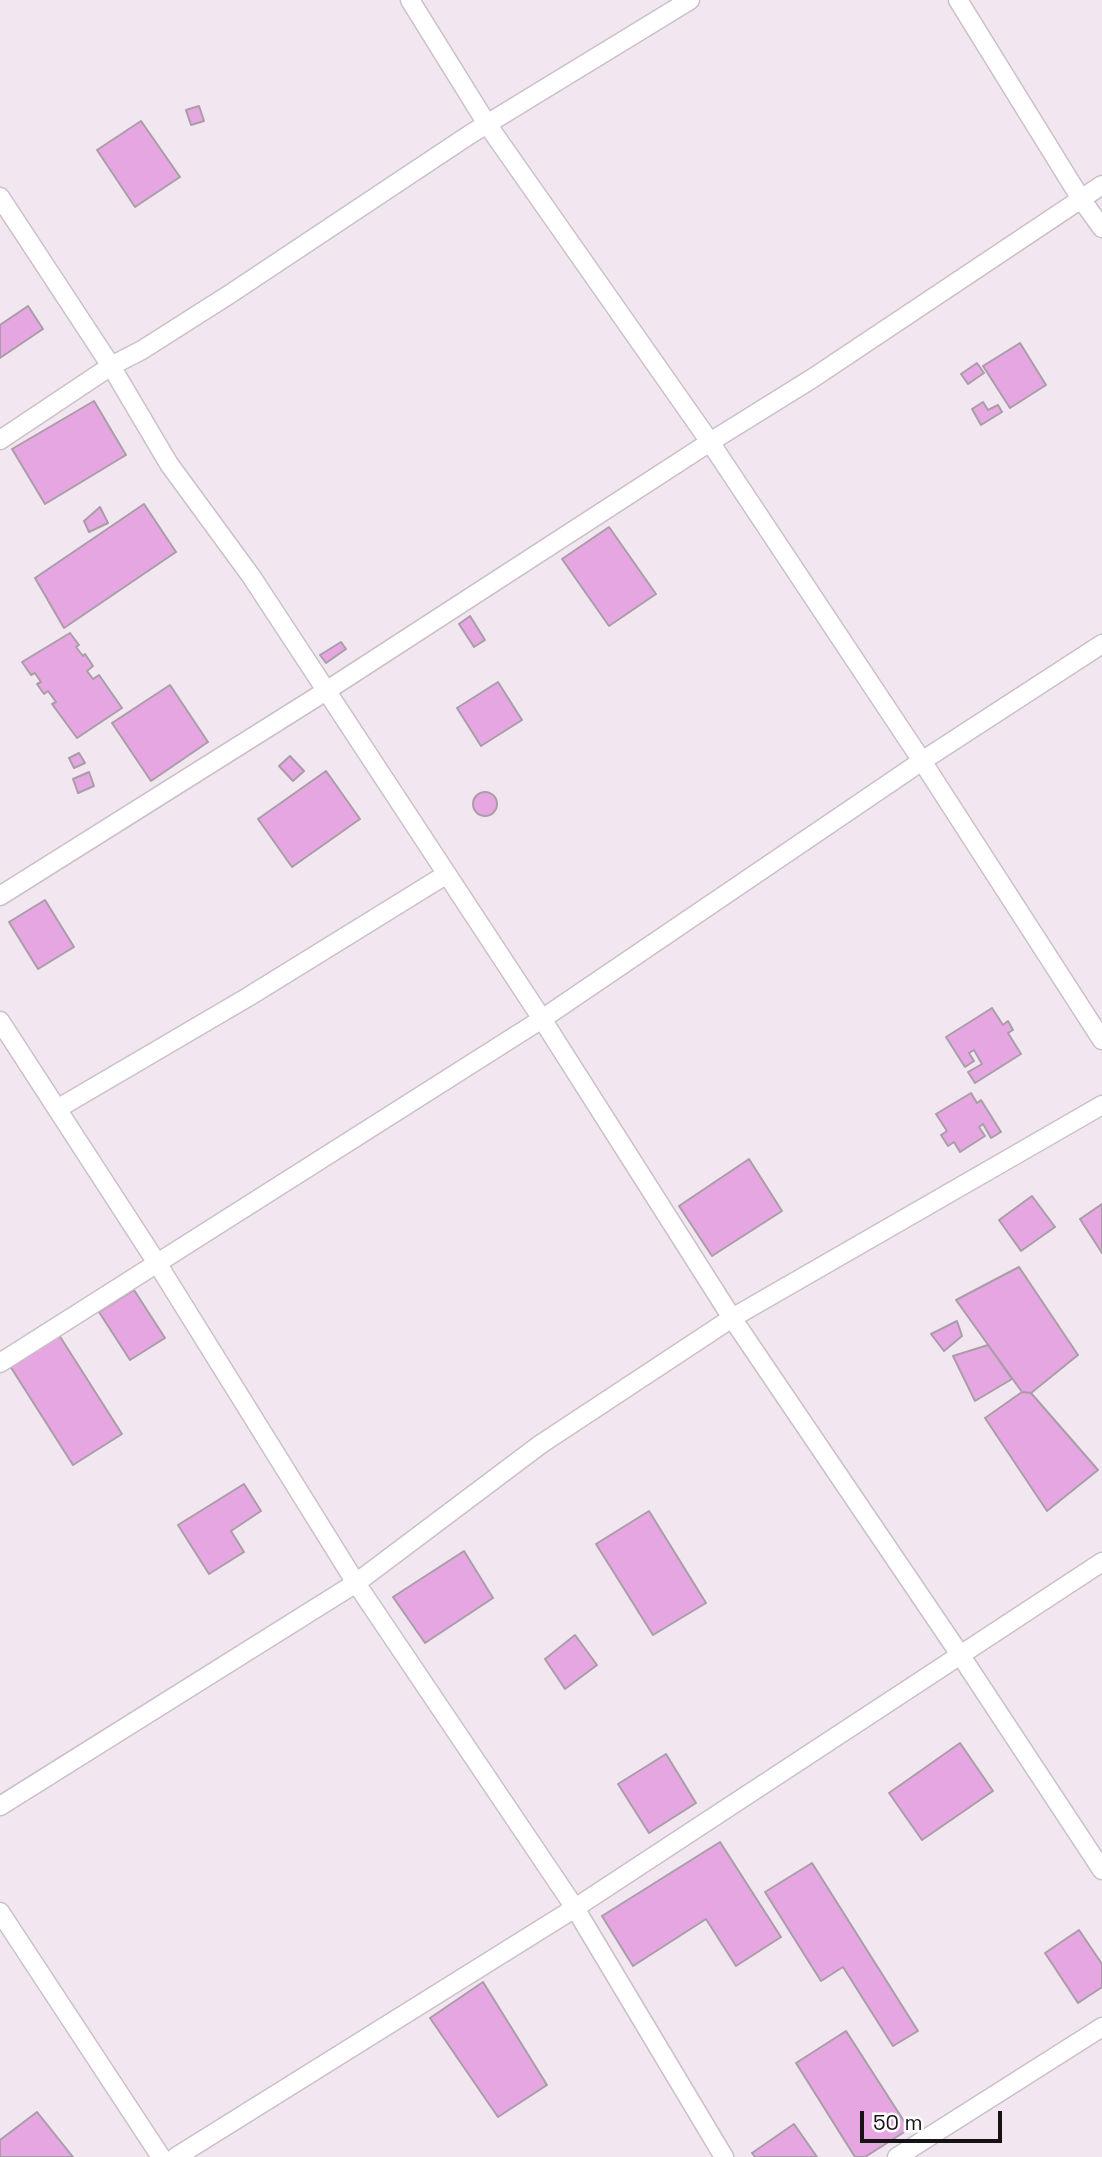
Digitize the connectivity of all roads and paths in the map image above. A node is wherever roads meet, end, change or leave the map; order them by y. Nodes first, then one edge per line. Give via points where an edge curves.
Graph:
1 (410, 0) edge
2 (690, 0) edge
3 (958, 0) edge
4 (487, 124) junction
5 (1102, 185) edge
6 (0, 197) edge
7 (1081, 199) junction
8 (1102, 228) edge
9 (111, 366) junction
10 (0, 440) edge
11 (710, 442) junction
12 (1102, 644) edge
13 (326, 691) junction
14 (922, 761) junction
15 (447, 874) junction
16 (0, 896) edge
17 (542, 1018) junction
18 (0, 1021) edge
19 (1102, 1040) edge
20 (1102, 1105) edge
21 (57, 1109) junction
22 (158, 1263) junction
23 (732, 1318) junction
24 (0, 1363) edge
25 (1102, 1562) edge
26 (356, 1583) junction
27 (961, 1656) junction
28 (0, 1806) edge
29 (1102, 1870) edge
30 (575, 1908) junction
31 (0, 1912) edge
32 (1102, 2027) edge
33 (161, 2157) edge
34 (176, 2157) edge
35 (724, 2157) edge
36 (897, 2157) edge

1 - 4 street
2 - 4 street
3 - 7 street
4 - 9 street via 208,308
4 - 11 street
5 - 7 street
6 - 9 street
7 - 8 street
7 - 11 street
9 - 10 street
9 - 13 street via 169,464
11 - 13 street
11 - 14 street
12 - 14 street
13 - 15 street
13 - 16 street
14 - 17 street
14 - 19 street
15 - 17 street
15 - 21 street
17 - 22 street
17 - 23 street
18 - 21 street
20 - 23 street
21 - 22 street
22 - 24 street
22 - 26 street
23 - 26 street via 541,1444
23 - 27 street
25 - 27 street
26 - 28 street
26 - 30 street
27 - 29 street
27 - 30 street
30 - 34 street
30 - 35 street
31 - 33 street
32 - 36 street

